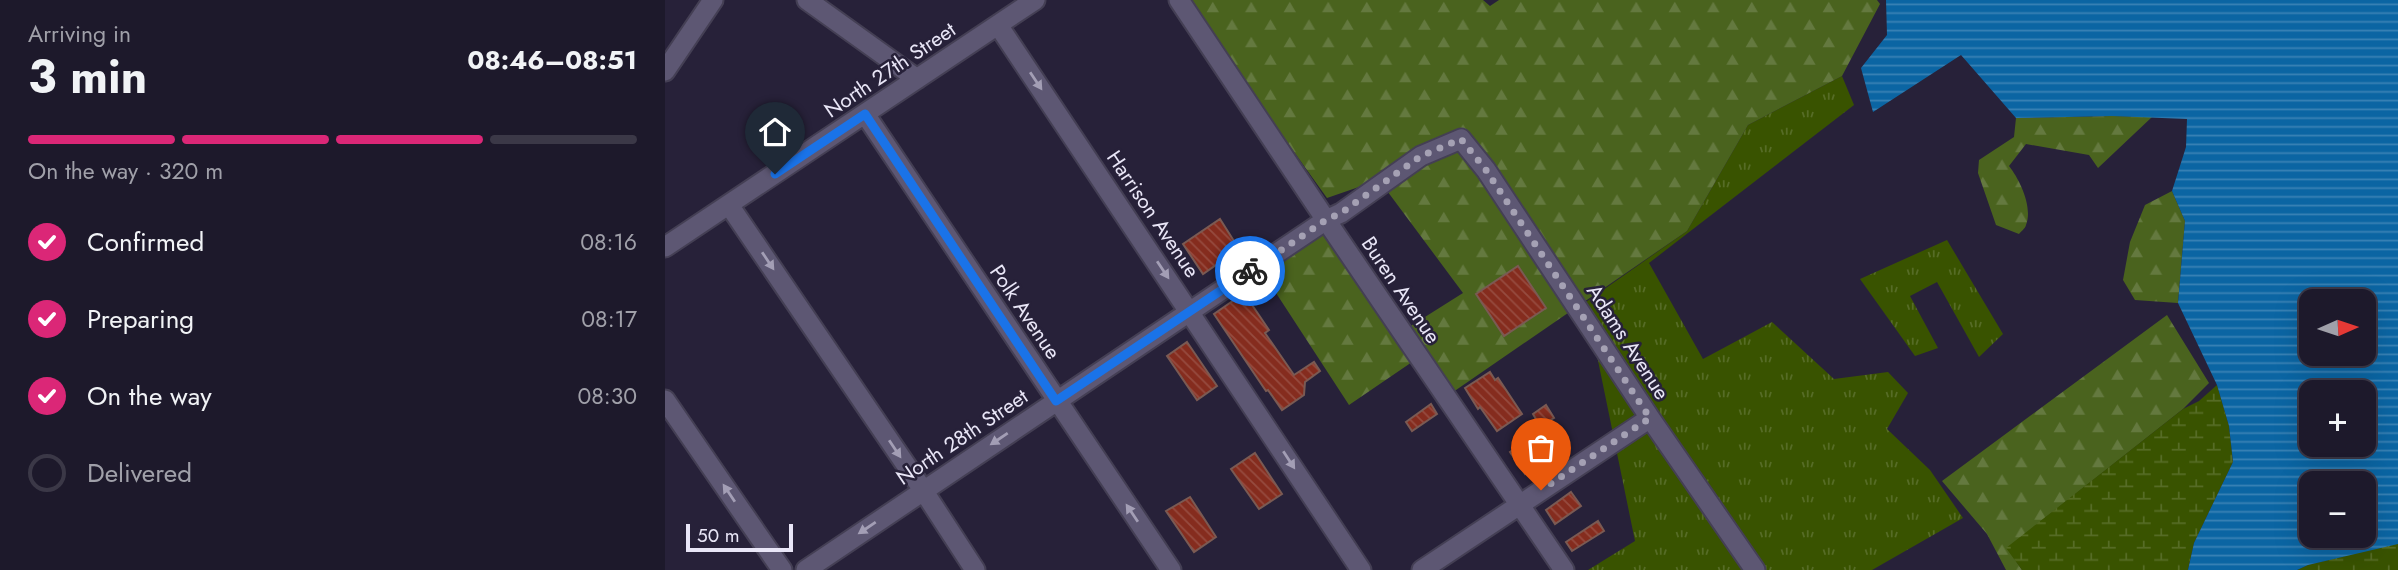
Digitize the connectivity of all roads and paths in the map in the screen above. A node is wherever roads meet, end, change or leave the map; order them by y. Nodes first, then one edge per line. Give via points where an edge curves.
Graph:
1 (713, 0) edge
2 (807, 0) edge
3 (1035, 0) edge
4 (1179, 0) edge
5 (998, 25) junction
6 (665, 71) edge
7 (917, 79) junction
8 (865, 114) junction
9 (1461, 139) joint
10 (729, 205) junction
11 (1326, 220) junction
12 (665, 247) edge
13 (1190, 312) junction
14 (665, 400) edge
15 (1056, 401) junction
16 (1650, 418) junction
17 (923, 490) junction
18 (1519, 504) junction
19 (782, 570) edge
20 (806, 570) edge
21 (975, 570) edge
22 (1171, 570) edge
23 (1361, 570) edge
24 (1422, 570) edge
25 (1564, 570) edge
26 (1755, 570) edge

1 - 6 street
2 - 7 street
3 - 5 street, North 27th Street
4 - 11 street, Buren Avenue
5 - 7 street, North 27th Street
5 -> 13 street, Harrison Avenue
7 - 8 street, North 27th Street
8 - 10 street, North 27th Street
8 - 15 street, Polk Avenue
9 - 11 street, North 28th Street via 1421,156
9 - 16 street, Adams Avenue
10 - 12 street, North 27th Street
10 -> 17 street
11 - 13 street, North 28th Street
11 - 18 street, Buren Avenue
13 - 15 street, North 28th Street
13 -> 23 street, Harrison Avenue
19 -> 14 street
15 -> 17 street, North 28th Street
22 -> 15 street, Polk Avenue
16 - 18 street
16 - 26 street, Adams Avenue
17 -> 20 street, North 28th Street
17 - 21 street
18 - 24 street
18 - 25 street, Buren Avenue

